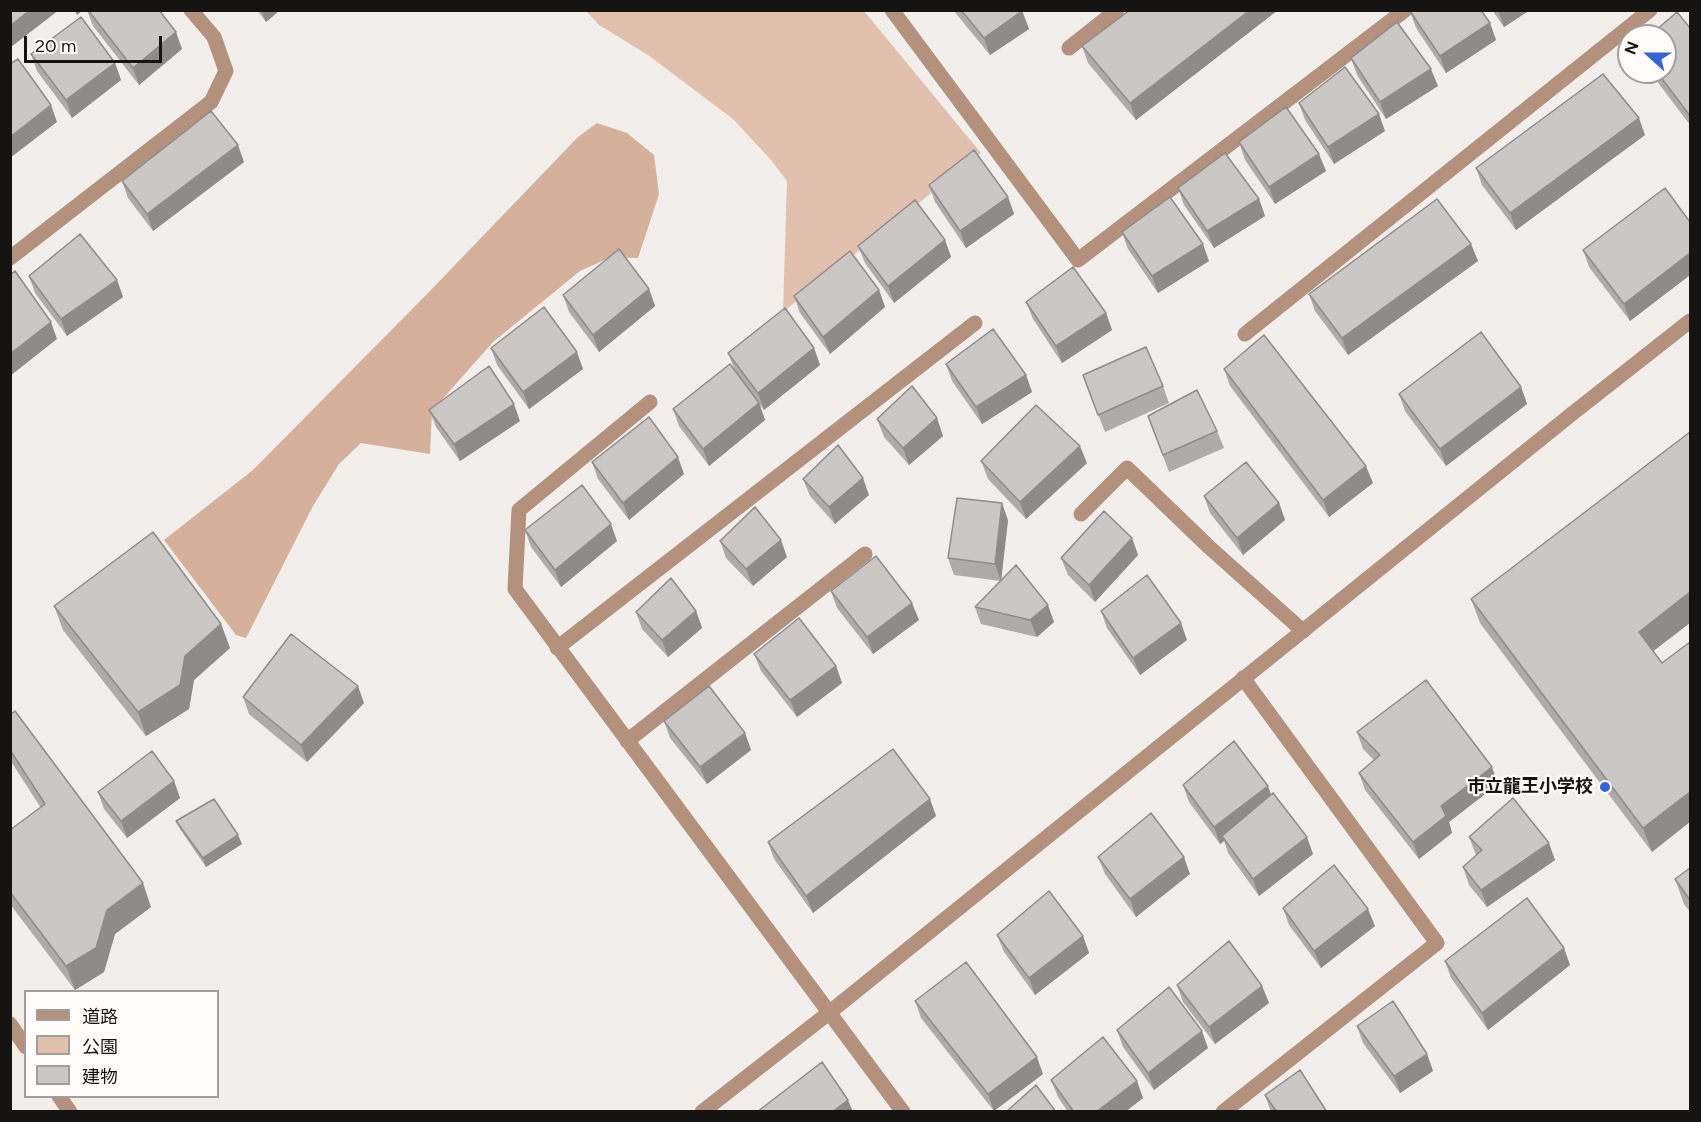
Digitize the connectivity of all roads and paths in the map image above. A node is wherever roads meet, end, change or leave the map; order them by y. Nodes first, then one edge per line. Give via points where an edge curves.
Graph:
1 (190, 10) edge
2 (892, 10) edge
3 (1117, 10) edge
4 (1405, 10) edge
5 (1650, 10) edge
6 (1069, 48) dead end
7 (10, 258) edge
8 (1690, 321) edge
9 (975, 323) dead end
10 (1245, 334) dead end
11 (650, 402) dead end
12 (1081, 514) dead end
13 (865, 554) dead end
14 (1303, 631) junction
15 (557, 648) junction
16 (1243, 678) junction
17 (627, 741) junction
18 (830, 1012) junction
19 (10, 1024) edge
20 (24, 1044) edge
21 (60, 1098) edge
22 (70, 1112) edge
23 (702, 1112) edge
24 (903, 1112) edge
25 (1223, 1112) edge

1 - 7 street via 214,37 226,71 211,102
2 - 4 street via 1078,260
3 - 6 street
5 - 10 street
8 - 14 street
9 - 15 street
11 - 15 street via 519,510 515,589
12 - 14 street via 1127,468
13 - 17 street
14 - 16 street
15 - 17 street
16 - 18 street
16 - 25 street via 1437,943
17 - 18 street
18 - 23 street
18 - 24 street
19 - 20 street
21 - 22 street

